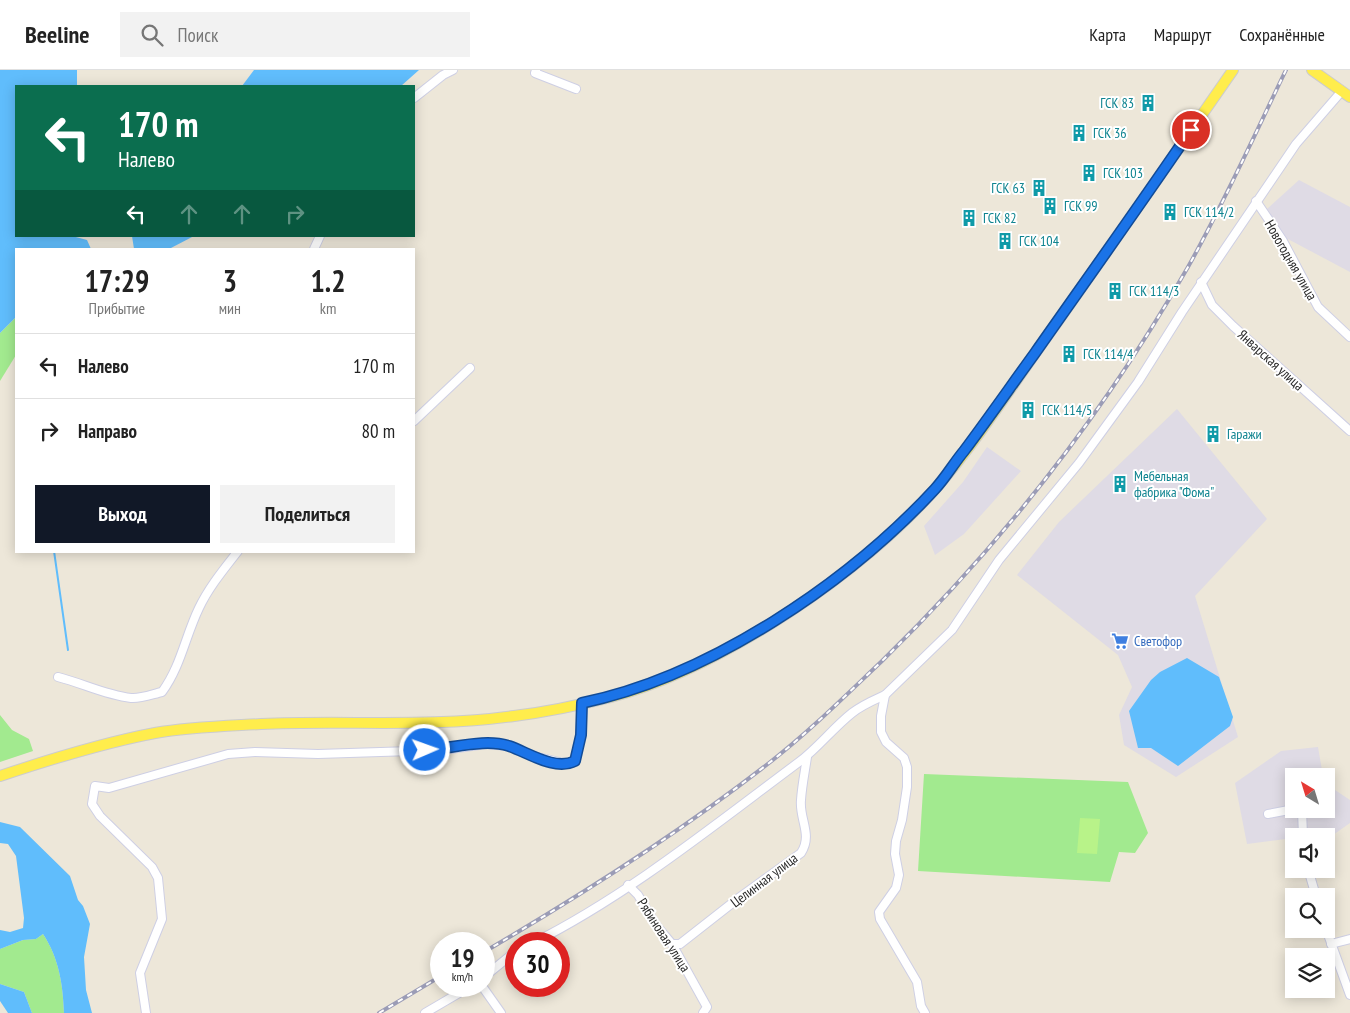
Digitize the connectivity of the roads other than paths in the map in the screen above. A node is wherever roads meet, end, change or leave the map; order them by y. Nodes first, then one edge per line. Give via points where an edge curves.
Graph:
1 (453, 70) edge
2 (536, 70) edge
3 (1233, 70) edge
4 (1312, 70) edge
5 (576, 88) dead end
6 (1345, 95) edge
7 (415, 97) edge
8 (1256, 201) junction
9 (1201, 282) junction
10 (1350, 337) edge
11 (470, 368) dead end
12 (415, 419) edge
13 (1350, 431) edge
14 (236, 553) edge
15 (58, 677) dead end
16 (885, 695) junction
17 (582, 703) junction
18 (807, 757) junction
19 (0, 776) edge
20 (1285, 811) edge
21 (1268, 814) dead end
22 (628, 886) junction
23 (555, 932) edge
24 (1330, 938) edge
25 (1350, 940) edge
26 (672, 944) junction
27 (1332, 944) junction
28 (505, 960) edge
29 (495, 968) edge
30 (1350, 995) edge
31 (452, 997) edge
32 (490, 997) edge
33 (146, 1013) edge
34 (425, 1013) edge
35 (501, 1013) edge
36 (702, 1013) edge
37 (925, 1013) edge

1 - 7 street
2 - 5 street via 535,73
3 - 17 main road via 990,416 937,486 901,524 862,558 793,609 715,655 677,673 613,696
4 - 6 main road
6 - 8 street via 1296,144
8 - 9 street
8 - 10 street, Новогодняя улица via 1283,241 1318,307
9 - 13 street, Январская улица via 1212,305 1233,326
9 - 16 street via 1138,382 1079,463 999,560 952,630
11 - 12 street
14 - 15 street via 199,607 175,675 162,692 132,699
16 - 18 street via 853,712
16 - 37 street via 881,732 886,742 904,758 907,767 895,854 899,875 896,888 879,912 917,982
17 - 19 main road via 514,716 446,722 262,724 157,733 59,756
17 - 33 street via 578,751 575,761 568,764 508,746 486,744 443,750 318,754 255,752 228,754 108,788 95,786 92,804 96,810 152,867 158,878 162,919 140,973
18 - 22 street
18 - 26 street, Целинная улица via 800,802 807,834 801,853 680,944
20 - 21 street
22 - 23 street
22 - 26 street, Рябиновая улица via 638,895
24 - 27 street
25 - 27 street
26 - 36 street, Рябиновая улица via 706,1002
27 - 30 street
28 - 29 street
31 - 34 street
32 - 35 street

